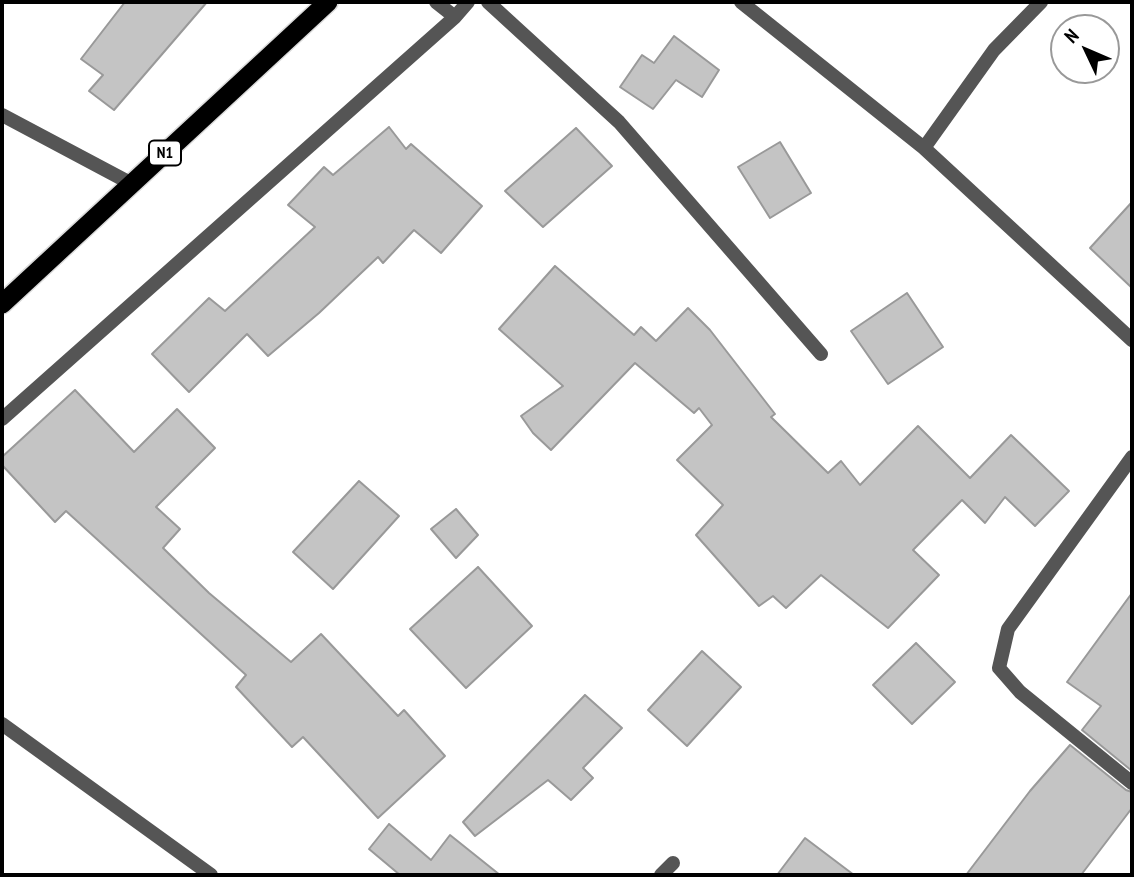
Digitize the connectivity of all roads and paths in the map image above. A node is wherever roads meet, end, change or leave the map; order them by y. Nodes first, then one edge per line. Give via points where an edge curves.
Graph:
1 (328, 2) edge
2 (436, 2) edge
3 (468, 2) edge
4 (488, 2) edge
5 (741, 2) edge
6 (1041, 2) edge
7 (454, 18) junction
8 (3, 117) edge
9 (924, 148) junction
10 (132, 184) junction
11 (2, 304) edge
12 (1132, 340) edge
13 (821, 354) dead end
14 (2, 419) edge
15 (1132, 457) edge
16 (2, 724) edge
17 (1132, 783) edge
18 (673, 863) dead end
19 (211, 875) edge
20 (661, 875) edge

1 - 10 highway, N1
2 - 7 street
3 - 7 street
4 - 13 street via 619,122
5 - 9 street
6 - 9 street via 994,50
7 - 14 street
8 - 10 street
9 - 12 street
10 - 11 highway, N1
15 - 17 street via 1008,629 999,668 1020,692
16 - 19 street
18 - 20 street

